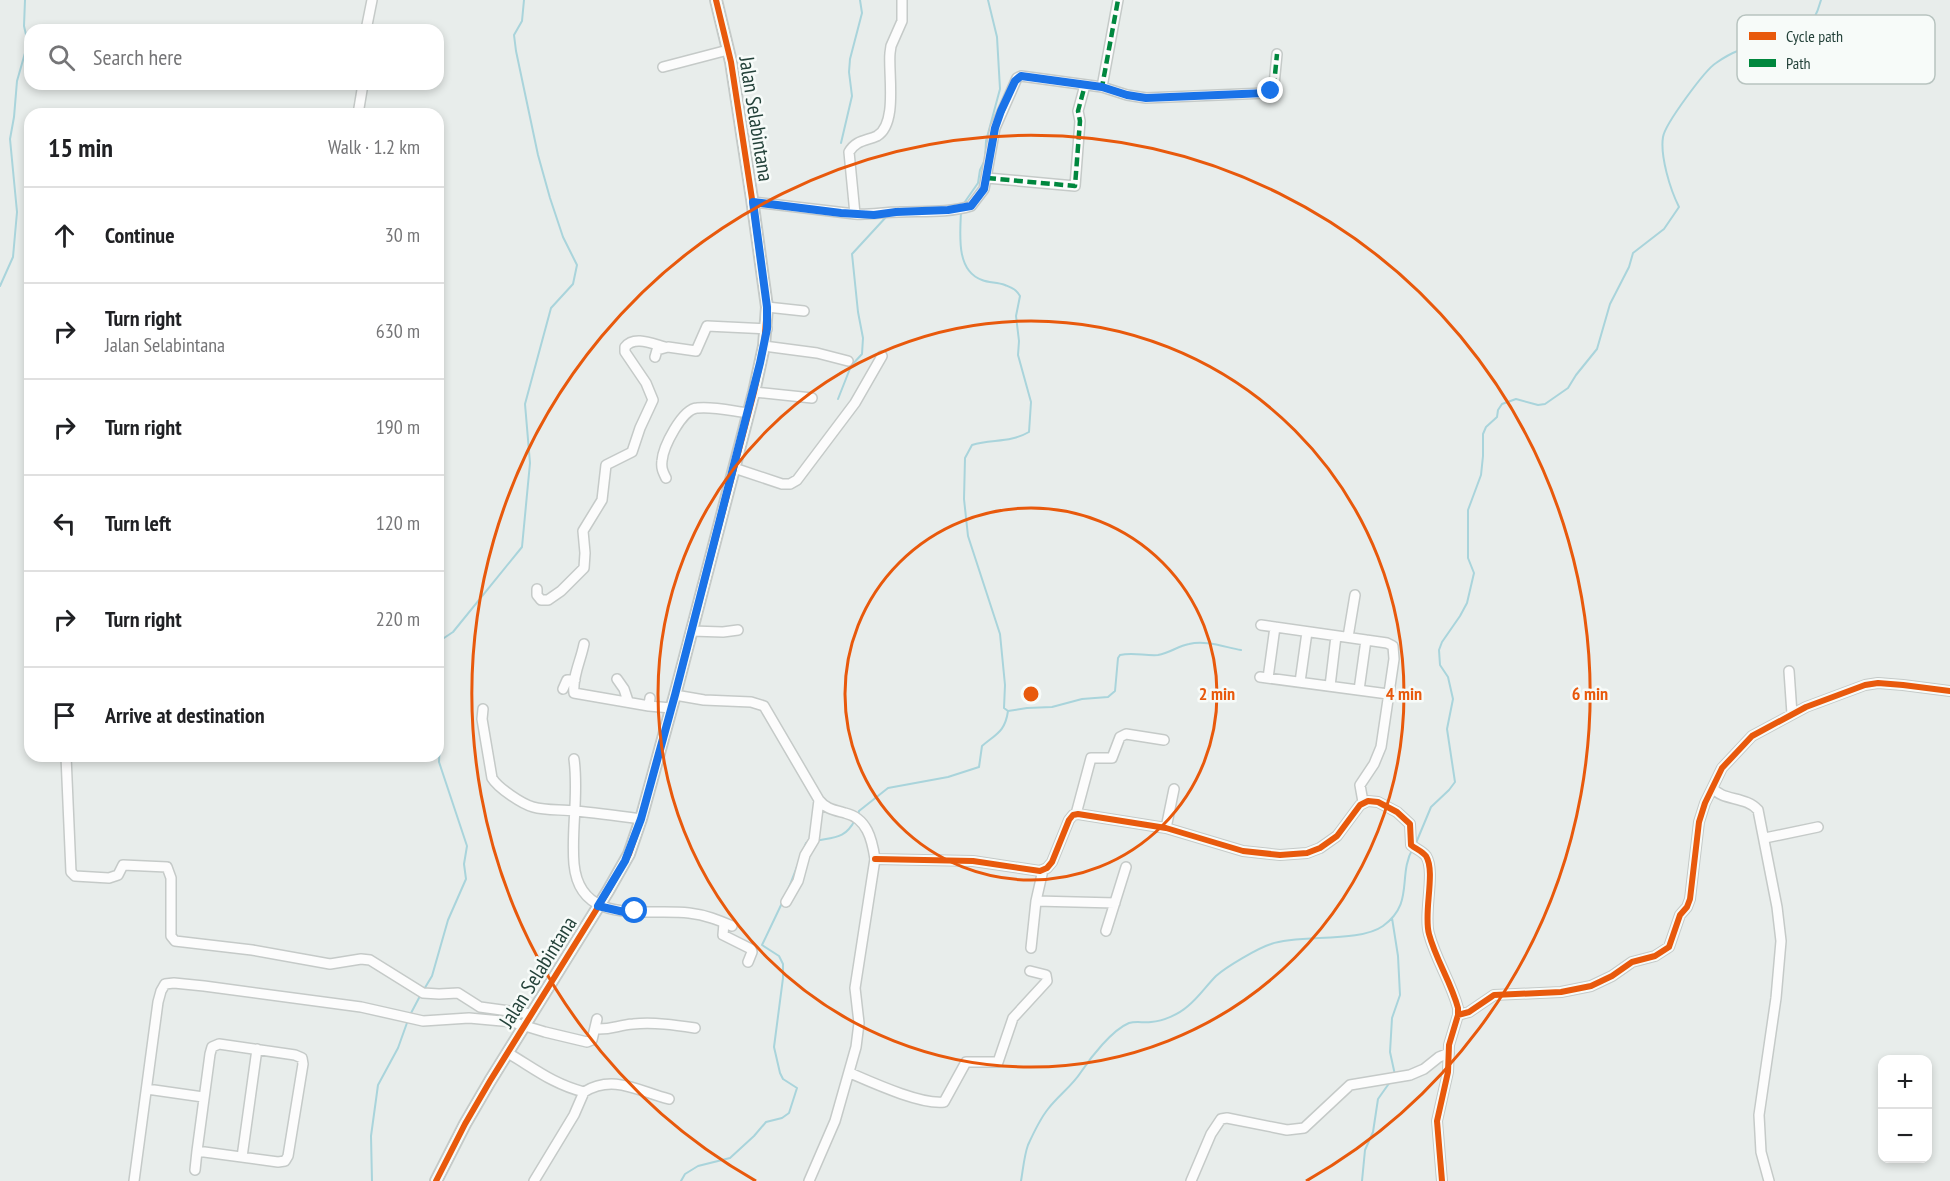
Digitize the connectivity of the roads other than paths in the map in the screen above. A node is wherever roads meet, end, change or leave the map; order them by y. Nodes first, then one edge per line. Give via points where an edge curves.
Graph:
1 (372, 0) edge
2 (716, 0) edge
3 (902, 0) edge
4 (1118, 0) edge
5 (367, 24) edge
6 (728, 50) junction
7 (1277, 54) dead end
8 (663, 67) dead end
9 (1085, 85) junction
10 (1102, 87) junction
11 (362, 90) edge
12 (359, 108) edge
13 (987, 178) junction
14 (753, 202) junction
15 (855, 214) junction
16 (767, 307) junction
17 (804, 311) dead end
18 (767, 329) junction
19 (764, 346) junction
20 (665, 347) junction
21 (882, 356) dead end
22 (655, 357) dead end
23 (848, 361) dead end
24 (754, 392) junction
25 (813, 398) dead end
26 (748, 413) junction
27 (734, 468) junction
28 (666, 478) dead end
29 (537, 589) dead end
30 (1354, 595) dead end
31 (1261, 625) dead end
32 (1275, 627) junction
33 (738, 630) dead end
34 (692, 631) junction
35 (1307, 632) junction
36 (1336, 636) junction
37 (1348, 638) junction
38 (1366, 640) junction
39 (584, 644) dead end
40 (1790, 671) dead end
41 (617, 679) dead end
42 (575, 680) junction
43 (1300, 682) junction
44 (1330, 687) junction
45 (563, 689) dead end
46 (1359, 690) junction
47 (1950, 691) edge
48 (1388, 694) junction
49 (675, 695) junction
50 (628, 701) junction
51 (671, 708) junction
52 (483, 710) dead end
53 (1792, 714) junction
54 (1164, 740) dead end
55 (574, 759) dead end
56 (66, 762) edge
57 (1713, 788) junction
58 (1174, 789) dead end
59 (819, 800) junction
60 (1363, 802) junction
61 (576, 811) junction
62 (1076, 814) junction
63 (641, 819) junction
64 (1818, 827) dead end
65 (1166, 828) junction
66 (1765, 838) junction
67 (875, 859) junction
68 (1126, 867) dead end
69 (1043, 870) junction
70 (1036, 901) junction
71 (786, 902) dead end
72 (1114, 903) junction
73 (598, 906) junction
74 (1106, 931) dead end
75 (1031, 948) dead end
76 (748, 962) dead end
77 (1030, 971) dead end
78 (531, 1014) junction
79 (1458, 1015) junction
80 (525, 1024) junction
81 (695, 1028) dead end
82 (257, 1049) junction
83 (508, 1053) junction
84 (1449, 1053) junction
85 (850, 1073) junction
86 (147, 1089) junction
87 (584, 1092) junction
88 (203, 1097) junction
89 (669, 1099) dead end
90 (197, 1151) junction
91 (242, 1157) junction
92 (195, 1170) dead end
93 (134, 1181) edge
94 (436, 1181) edge
95 (534, 1181) edge
96 (809, 1181) edge
97 (1191, 1181) edge
98 (1442, 1181) edge
99 (1769, 1181) edge

1 - 5 street
2 - 6 street, Jalan Selabintana
3 - 15 street via 902,21 890,53 890,109 886,122 880,134 861,141 849,152
4 - 10 street
6 - 8 street
6 - 14 street, Jalan Selabintana
7 - 10 street via 1274,85 1266,93 1146,98
9 - 10 street
9 - 13 street via 1017,78 995,128
9 - 13 street via 1078,111 1075,186
11 - 12 street
13 - 15 street via 971,206
14 - 15 street
14 - 16 street, Jalan Selabintana
16 - 17 street
16 - 18 street, Jalan Selabintana
18 - 19 street, Jalan Selabintana
18 - 20 street via 707,326 696,351
19 - 23 street
19 - 24 street, Jalan Selabintana
20 - 22 street via 657,350
20 - 29 street via 637,341 625,347 653,400 632,452 605,468 601,504 583,531 586,559 582,571 548,600 539,598
21 - 27 street via 855,404 797,480 782,484
24 - 25 street
24 - 26 street, Jalan Selabintana
26 - 27 street, Jalan Selabintana
26 - 28 street via 697,408 687,412 662,457
27 - 34 street, Jalan Selabintana
30 - 37 street
31 - 32 street
32 - 35 street
32 - 43 street via 1264,678
33 - 34 street
34 - 49 street, Jalan Selabintana
35 - 36 street
35 - 43 street
36 - 37 street
36 - 44 street
37 - 38 street
38 - 46 street
38 - 48 street via 1393,646
39 - 42 street
40 - 53 street
41 - 50 street
42 - 45 street via 567,680
42 - 50 street via 574,693
43 - 44 street
44 - 46 street
46 - 48 street
47 - 53 street via 1871,684
48 - 60 street via 1382,747 1359,788
49 - 51 street, Jalan Selabintana
49 - 59 street via 764,706
50 - 51 street
51 - 63 street, Jalan Selabintana
52 - 61 street via 486,754 495,784 532,807
53 - 57 street via 1743,744 1722,768
54 - 62 street via 1126,734 1120,737 1112,758 1091,758
55 - 61 street
56 - 78 street via 71,872 75,876 109,878 118,875 123,865 167,867 171,878 171,933 175,941 330,964 370,960 423,993 458,993 480,1007
57 - 66 street via 1755,806
57 - 79 street via 1700,822 1687,907 1680,915 1669,947 1655,956 1632,962 1591,986 1494,996
58 - 65 street
59 - 67 street via 829,809 851,814 863,823
59 - 71 street via 814,840
60 - 65 street via 1332,840 1297,855 1243,851
60 - 79 street via 1378,802 1408,821 1412,826 1411,845 1427,858 1427,925
61 - 63 street
61 - 73 street via 575,873 583,893
62 - 65 street
62 - 69 street via 1067,823 1052,862
63 - 73 street, Jalan Selabintana via 625,861
64 - 66 street
66 - 99 street via 1781,951 1759,1115 1761,1152
67 - 69 street via 974,861
67 - 85 street via 855,987 859,1030
68 - 72 street
69 - 70 street
70 - 72 street
70 - 75 street
72 - 74 street
73 - 76 street via 624,912 689,913 716,918 728,924 723,934 751,949
73 - 78 street, Jalan Selabintana
77 - 85 street via 1046,975 1047,981 1013,1018 999,1060 966,1062 944,1102 892,1091
78 - 80 street, Jalan Selabintana
79 - 84 street
80 - 81 street via 587,1042 592,1040 596,1024 616,1029 631,1024 664,1023
80 - 83 street, Jalan Selabintana
80 - 86 street via 469,1018 423,1021 361,1007 170,983 160,991
82 - 88 street via 214,1045
82 - 91 street
82 - 91 street via 298,1055 303,1064 287,1159 281,1162
83 - 87 street via 556,1083
83 - 94 street, Jalan Selabintana
84 - 97 street via 1410,1075 1350,1085 1304,1128 1287,1130 1221,1119
84 - 98 street via 1437,1120
85 - 96 street via 835,1121
86 - 88 street
86 - 93 street
87 - 89 street via 610,1083
87 - 95 street
88 - 90 street
90 - 91 street
90 - 92 street

